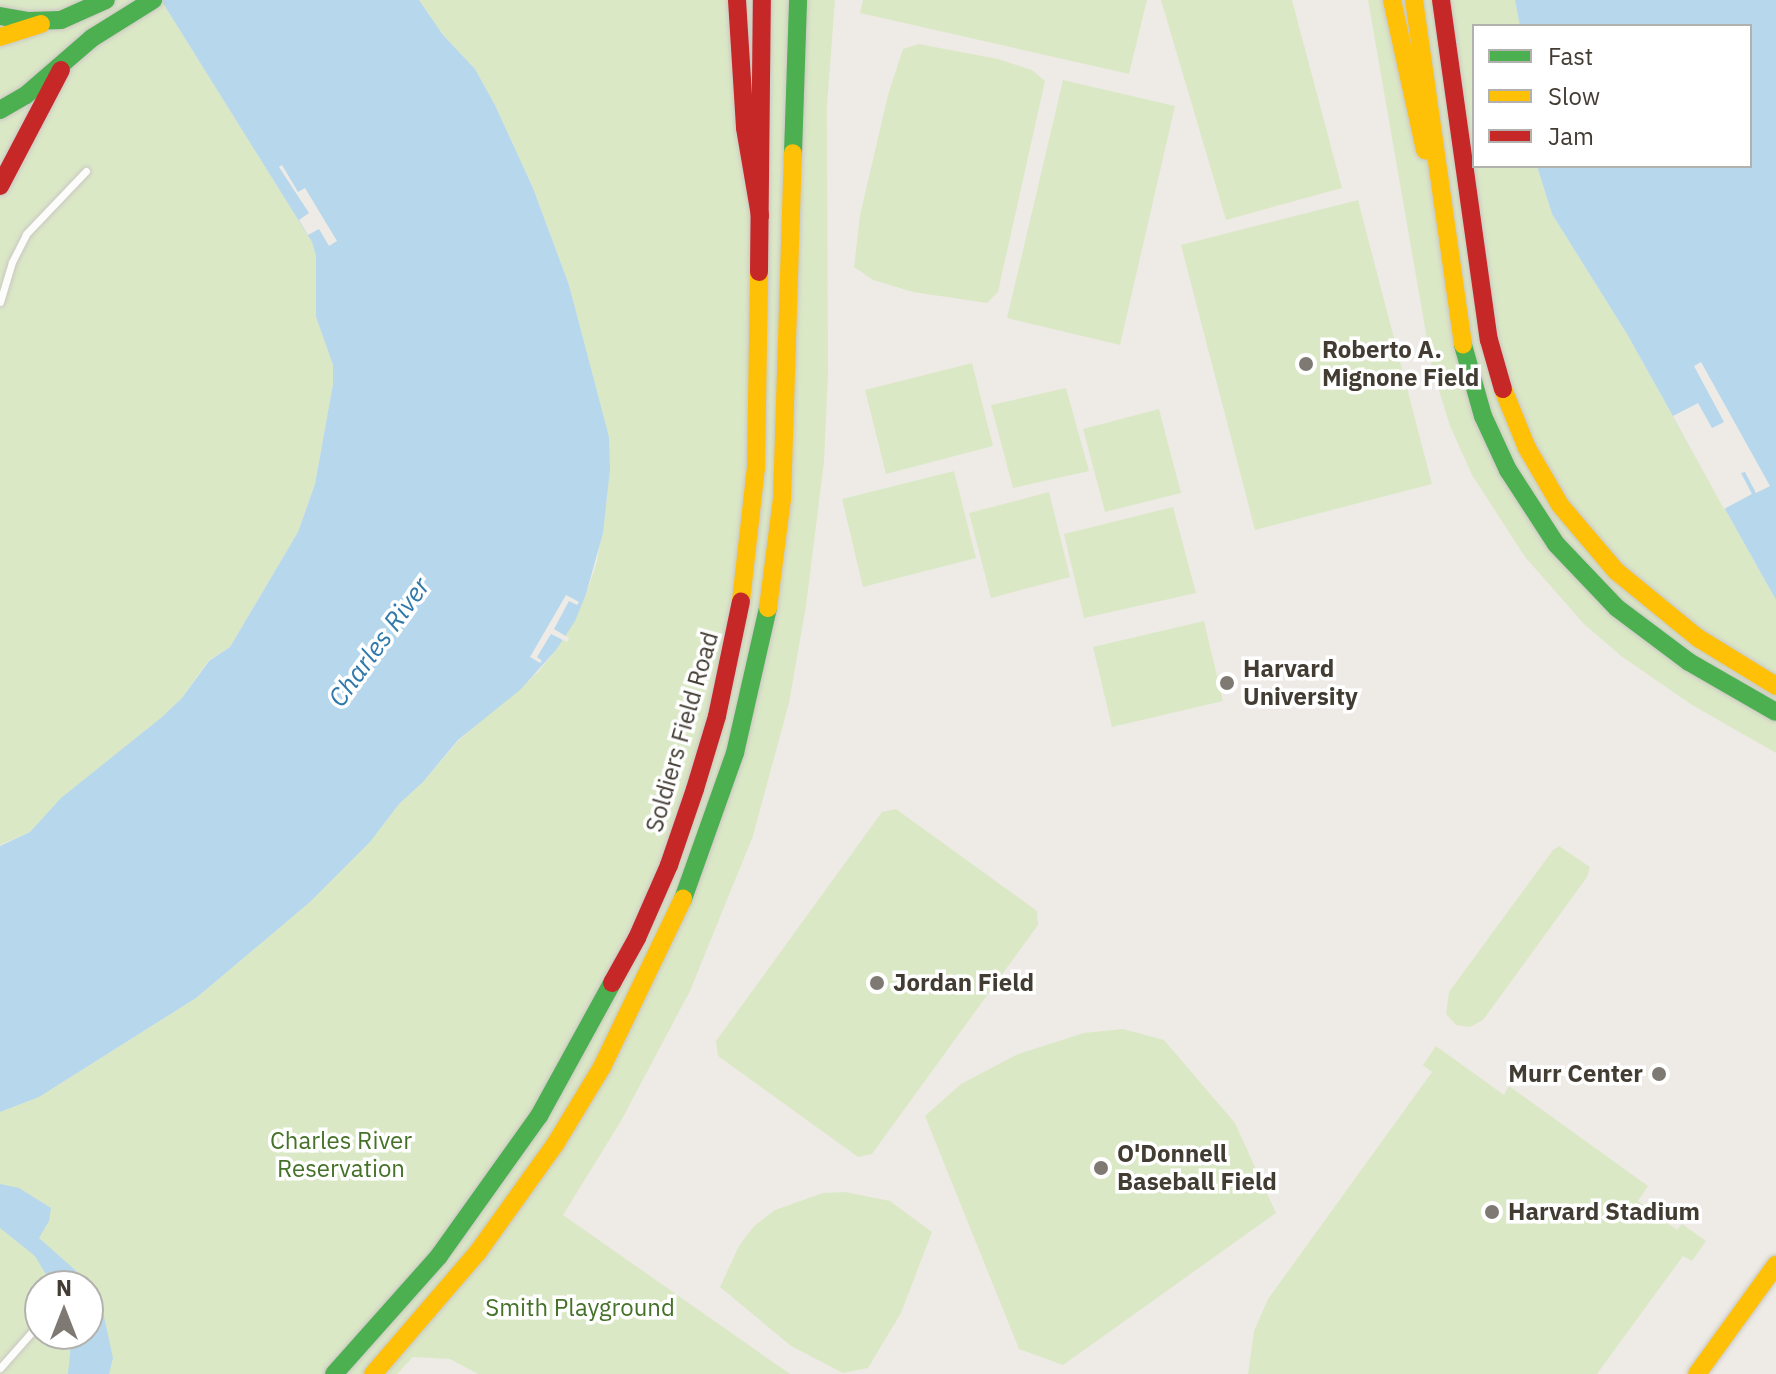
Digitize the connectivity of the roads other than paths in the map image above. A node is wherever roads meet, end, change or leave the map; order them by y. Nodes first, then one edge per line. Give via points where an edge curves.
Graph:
1 (106, 0) edge
2 (153, 0) edge
3 (737, 0) edge
4 (762, 0) edge
5 (798, 0) edge
6 (1392, 0) edge
7 (1414, 0) edge
8 (1441, 0) edge
9 (0, 16) edge
10 (50, 21) junction
11 (0, 37) edge
12 (68, 57) junction
13 (0, 110) edge
14 (86, 171) dead end
15 (0, 186) edge
16 (1443, 213) junction
17 (760, 216) junction
18 (0, 302) edge
19 (1680, 625) junction
20 (1776, 667) edge
21 (1776, 686) edge
22 (1739, 692) junction
23 (1776, 712) edge
24 (1776, 720) edge
25 (555, 1091) junction
26 (580, 1104) junction
27 (1776, 1265) edge
28 (24, 1341) edge
29 (0, 1368) edge
30 (334, 1374) edge
31 (373, 1374) edge
32 (1697, 1374) edge

1 - 10 main road via 75,16
2 - 12 main road
3 - 17 main road via 745,128
4 - 17 main road, Soldiers Field Road
5 - 26 main road via 785,453 765,628 735,753 695,871 641,993
6 - 16 main road via 1409,89
7 - 16 main road
8 - 19 main road via 1486,321 1509,408 1542,477 1577,528 1616,571
9 - 10 main road
10 - 11 main road
12 - 13 main road via 26,95
12 - 15 main road
14 - 18 lane via 26,234
16 - 22 main road via 1469,373 1489,429 1522,494 1565,556 1617,608
17 - 25 main road, Soldiers Field Road via 756,468 744,582 723,691 660,887 620,975
19 - 20 main road
19 - 21 main road
22 - 23 main road
22 - 24 main road
25 - 26 lane
25 - 30 main road, Soldiers Field Road via 439,1256
26 - 31 main road via 478,1252
27 - 32 main road
28 - 29 lane

